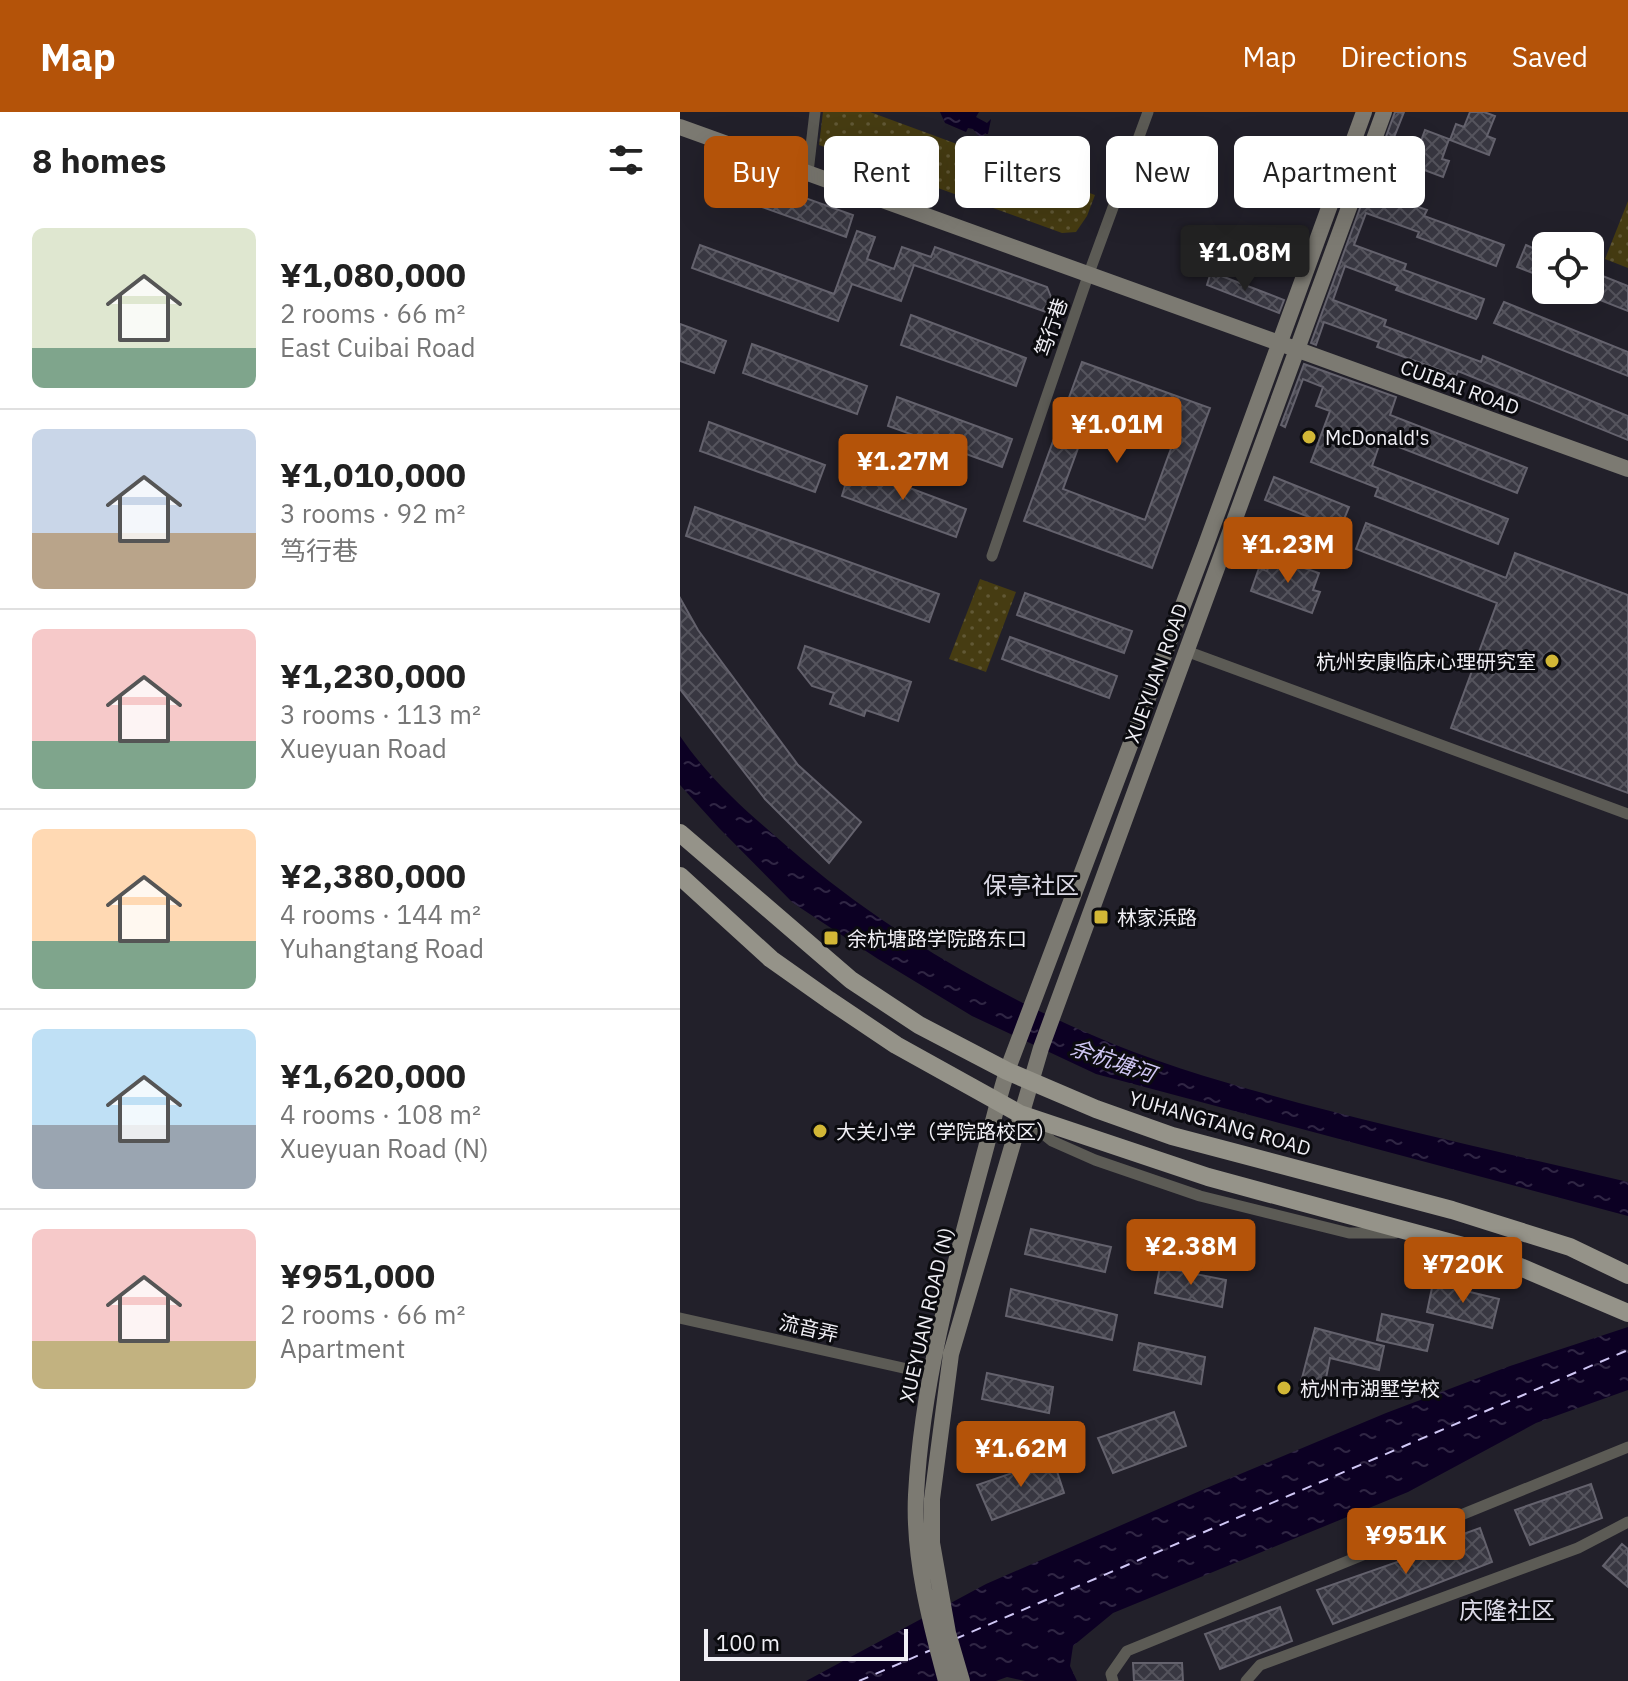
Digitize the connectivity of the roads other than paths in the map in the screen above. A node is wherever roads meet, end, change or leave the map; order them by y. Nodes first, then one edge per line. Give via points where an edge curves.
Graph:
1 (815, 112) edge
2 (1148, 112) edge
3 (1364, 112) edge
4 (1384, 112) edge
5 (680, 127) edge
6 (706, 136) edge
7 (808, 172) joint
8 (1089, 273) junction
9 (1279, 341) junction
10 (1295, 349) junction
11 (1628, 469) edge
12 (992, 556) dead end
13 (1186, 651) junction
14 (1628, 814) edge
15 (680, 833) edge
16 (680, 876) edge
17 (1007, 1071) junction
18 (1030, 1079) junction
19 (998, 1102) junction
20 (1020, 1114) junction
21 (1628, 1275) edge
22 (1628, 1313) edge
23 (680, 1318) edge
24 (930, 1374) junction
25 (1628, 1447) edge
26 (1628, 1522) edge
27 (925, 1544) junction
28 (946, 1681) edge
29 (962, 1681) edge
30 (1113, 1681) edge
31 (1246, 1681) edge

1 - 7 street
2 - 8 street, 笃行巷
3 - 9 main road, XUEYUAN ROAD
4 - 10 main road, XUEYUAN ROAD
5 - 6 main road, CUIBAI ROAD
7 - 8 main road, CUIBAI ROAD
8 - 9 main road, CUIBAI ROAD
8 - 12 street, 笃行巷
9 - 10 main road, CUIBAI ROAD
9 - 17 main road, XUEYUAN ROAD
10 - 11 main road, CUIBAI ROAD
10 - 13 main road, XUEYUAN ROAD
13 - 14 street
13 - 18 main road, XUEYUAN ROAD
15 - 17 main road, YUHANGTANG ROAD via 851,980 919,1025
16 - 19 main road via 771,959 896,1045
17 - 18 main road, YUHANGTANG ROAD
17 - 19 main road, XUEYUAN ROAD
18 - 20 main road, XUEYUAN ROAD
18 - 21 main road, YUHANGTANG ROAD via 1172,1136 1437,1205 1570,1247
19 - 20 main road
19 - 24 main road, XUEYUAN ROAD (N)
20 - 22 main road via 1208,1177 1485,1252
20 - 27 main road, XUEYUAN ROAD (N) via 951,1354
23 - 24 street, 流音弄
24 - 27 main road, XUEYUAN ROAD (N) via 916,1497
25 - 30 street via 1127,1651 1111,1674
26 - 31 street via 1578,1548 1260,1665
27 - 28 main road, XUEYUAN ROAD (N) via 933,1630
27 - 29 main road, XUEYUAN ROAD (N)

